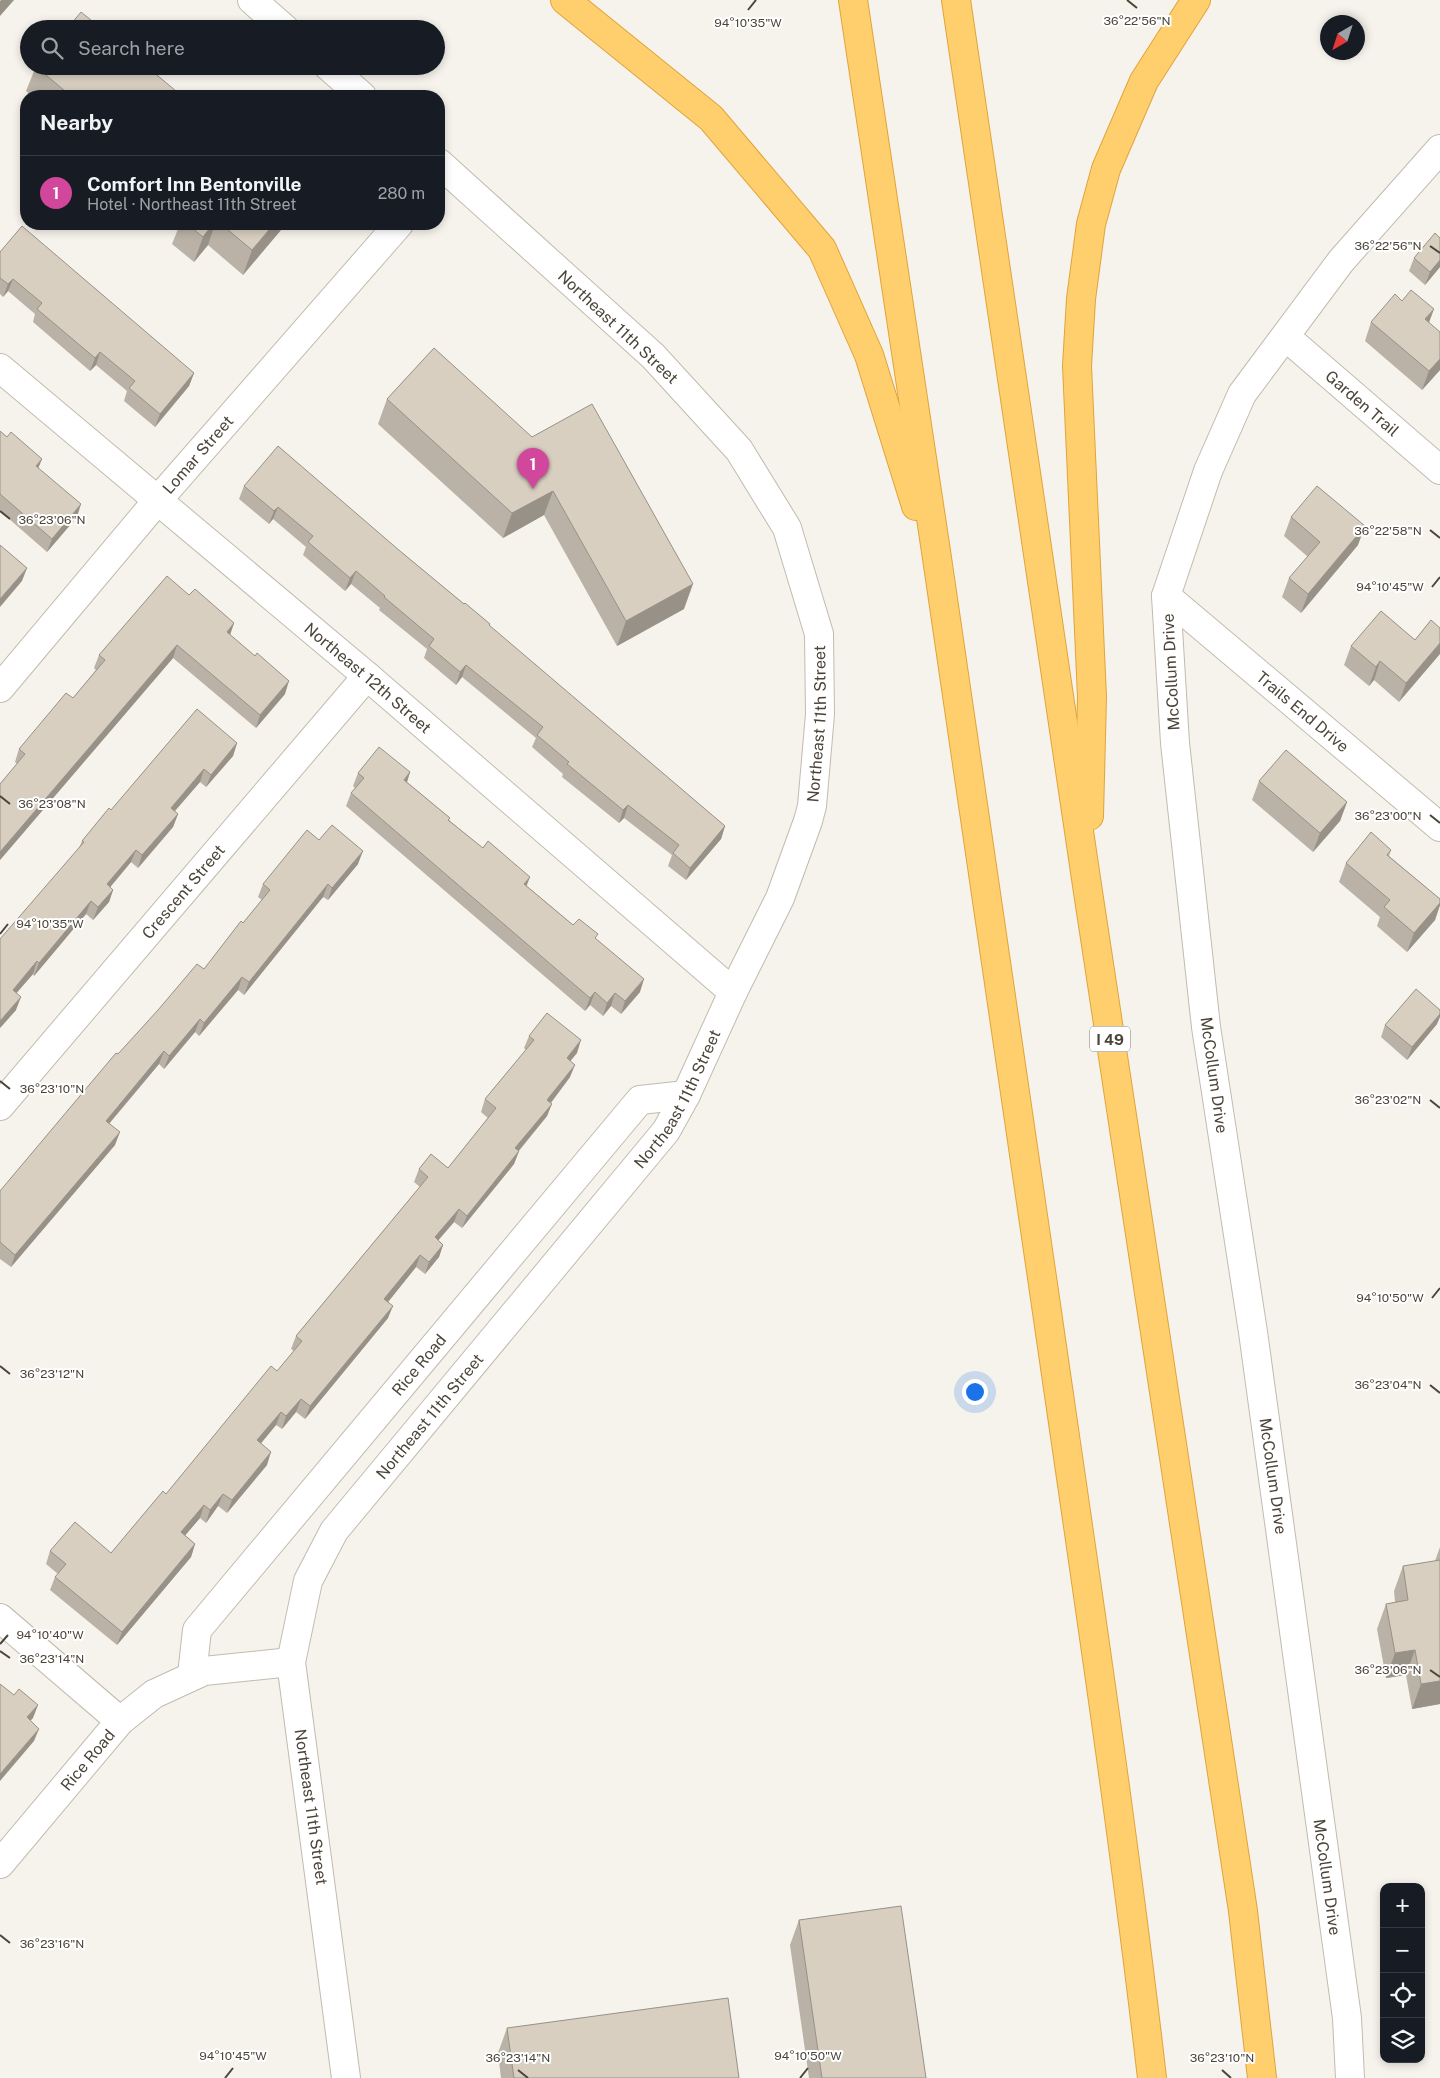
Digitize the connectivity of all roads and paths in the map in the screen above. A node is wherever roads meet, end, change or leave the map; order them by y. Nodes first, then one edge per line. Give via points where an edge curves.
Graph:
1 (252, 0) edge
2 (565, 0) edge
3 (853, 0) edge
4 (956, 0) edge
5 (1196, 0) edge
6 (275, 20) edge
7 (338, 75) edge
8 (355, 90) edge
9 (1440, 149) edge
10 (445, 174) edge
11 (394, 230) edge
12 (1286, 337) junction
13 (0, 368) edge
14 (1440, 470) edge
15 (157, 501) junction
16 (1166, 596) junction
17 (367, 676) junction
18 (956, 676) junction
19 (0, 688) edge
20 (1440, 826) edge
21 (1088, 892) junction
22 (733, 992) junction
23 (686, 1095) junction
24 (0, 1106) edge
25 (0, 1618) edge
26 (291, 1662) junction
27 (192, 1675) junction
28 (120, 1721) junction
29 (0, 1864) edge
30 (346, 2078) edge
31 (1152, 2078) edge
32 (1262, 2078) edge
33 (1350, 2078) edge

1 - 6 street
2 - 18 highway via 711,118 822,250 878,382 918,510
3 - 18 highway
4 - 21 highway, I 49
5 - 21 highway via 1144,81 1106,169 1091,224 1081,299 1078,366 1092,697
7 - 8 street
9 - 12 street, McCollum Drive via 1341,261
10 - 22 street, Northeast 11th Street via 653,356 739,450 786,528 819,634 820,714 812,806 780,898
11 - 15 street, Lomar Street
12 - 14 street, Garden Trail
12 - 16 street, McCollum Drive via 1242,394 1208,471
13 - 15 street, Northeast 12th Street
15 - 17 street, Northeast 12th Street
15 - 19 street, Lomar Street
16 - 20 street, Trails End Drive
16 - 33 street, McCollum Drive via 1175,743 1206,1027 1253,1332 1347,2018
17 - 22 street, Northeast 12th Street
17 - 24 street, Crescent Street
18 - 31 highway via 1115,1780
21 - 32 highway, I 49 via 1240,1891
22 - 23 street, Northeast 11th Street
23 - 26 street, Northeast 11th Street via 666,1131 334,1531 308,1581
23 - 27 street, Rice Road via 640,1100 197,1630
25 - 28 street
26 - 27 street, Rice Road
26 - 30 street, Northeast 11th Street
27 - 28 street, Rice Road via 154,1694
28 - 29 street, Rice Road

